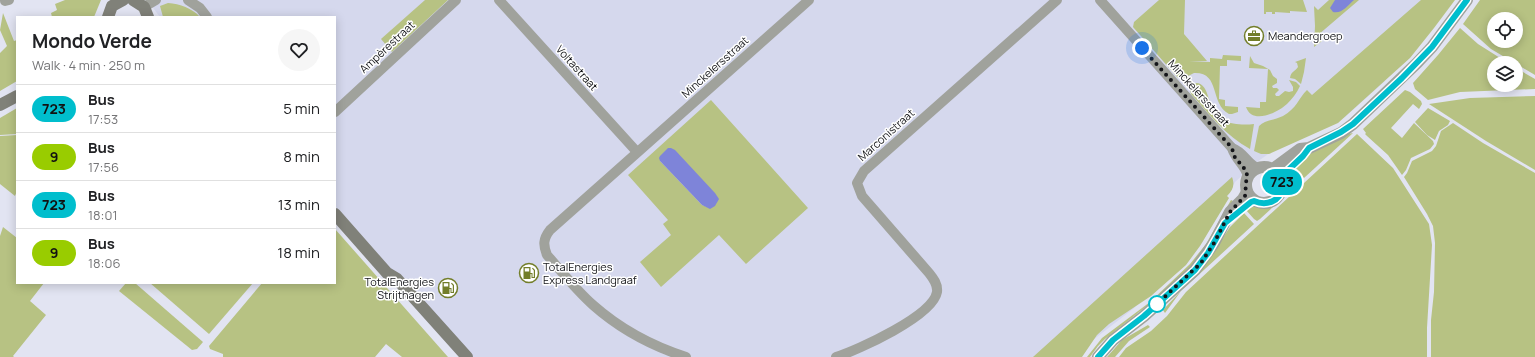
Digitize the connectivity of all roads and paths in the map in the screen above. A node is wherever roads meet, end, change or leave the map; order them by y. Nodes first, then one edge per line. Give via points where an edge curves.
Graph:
1 (5, 0) edge
2 (9, 0) edge
3 (122, 0) edge
4 (133, 0) edge
5 (156, 0) edge
6 (188, 0) edge
7 (456, 0) edge
8 (499, 0) edge
9 (809, 0) edge
10 (1057, 0) edge
11 (1100, 0) edge
12 (1467, 0) edge
13 (146, 12) edge
14 (108, 16) edge
15 (206, 16) edge
16 (16, 97) edge
17 (0, 105) edge
18 (336, 111) edge
19 (1232, 148) junction
20 (1309, 148) junction
21 (637, 152) junction
22 (1258, 168) junction
23 (1273, 169) junction
24 (1248, 176) junction
25 (1281, 179) junction
26 (1251, 197) junction
27 (336, 215) edge
28 (387, 273) junction
29 (1099, 356) edge
30 (457, 357) edge
31 (467, 357) edge
32 (686, 357) edge
33 (836, 357) edge

1 - 2 street
3 - 14 main road via 112,6
4 - 13 main road
5 - 13 street
6 - 15 street
7 - 18 street, Ampèrestraat
8 - 21 street, Voltastraat
9 - 21 street, Minckelersstraat
10 - 33 street, Marconistraat via 864,171 857,183 862,196 929,273 937,292 933,301 902,326 872,343
11 - 19 street, Minckelersstraat
12 - 20 street via 1427,53 1364,114 1341,132
16 - 17 main road
19 - 22 street, Minckelersstraat via 1240,151
19 - 24 street, Minckelersstraat via 1234,156
20 - 23 street via 1300,149
20 - 25 street
21 - 32 street via 550,230 544,240 545,249 547,255 567,278 609,318 661,348
22 - 23 street
22 - 24 street
23 - 25 street
24 - 26 street via 1246,184
25 - 26 street via 1281,192 1272,202 1263,204
26 - 29 street via 1243,199 1230,212 1208,253 1195,270 1113,340
27 - 28 main road
28 - 30 main road via 392,284
28 - 31 main road via 397,280

